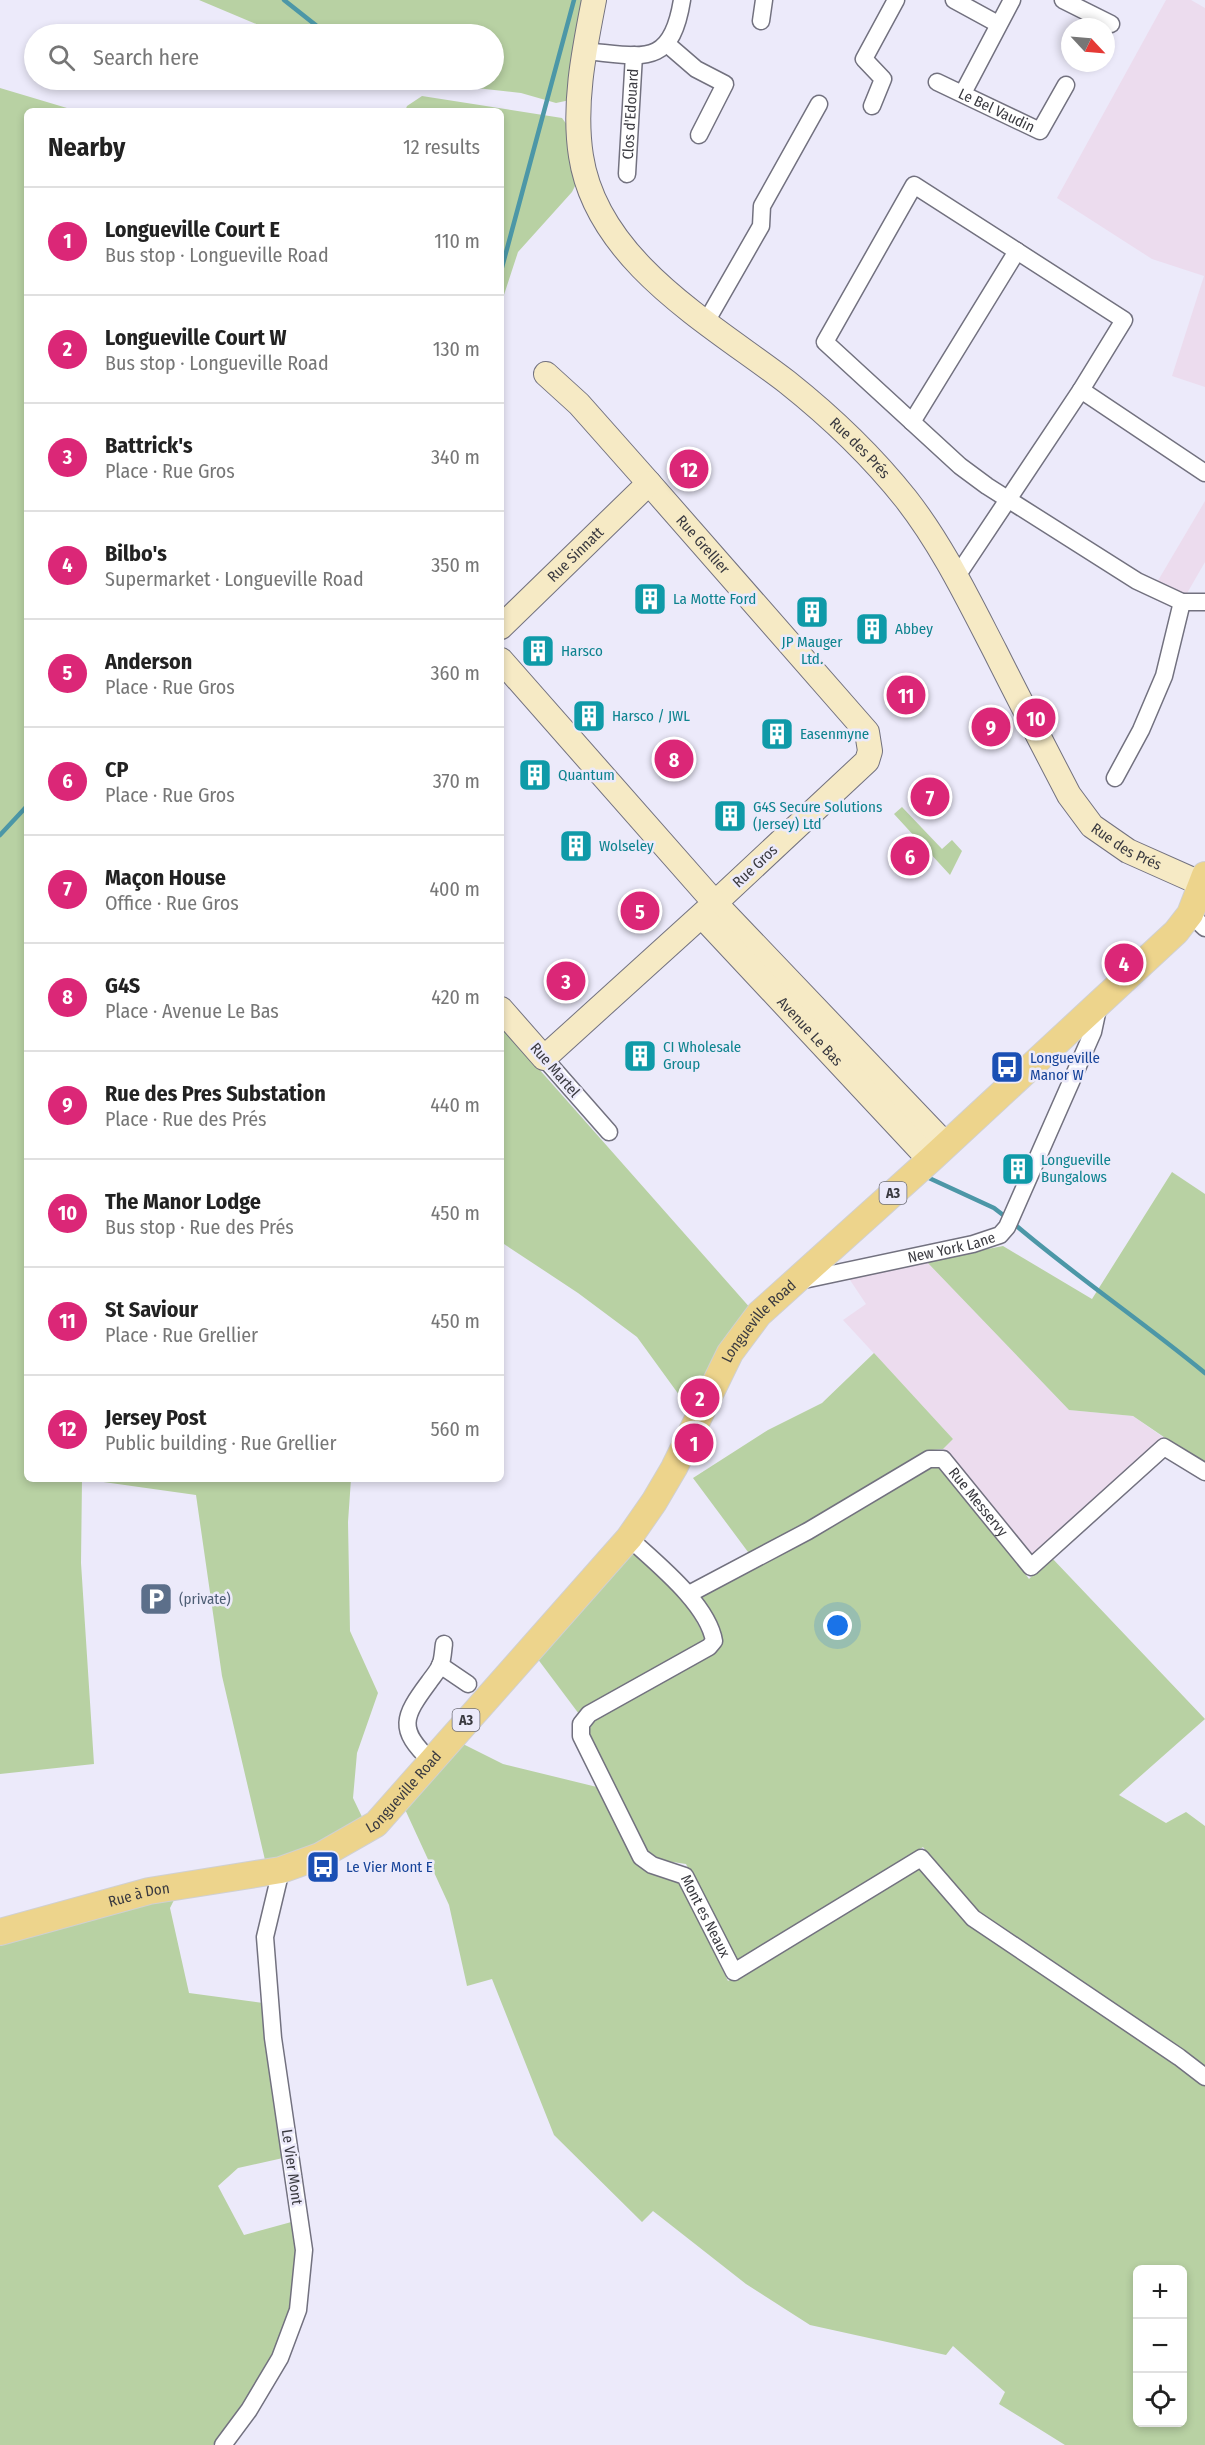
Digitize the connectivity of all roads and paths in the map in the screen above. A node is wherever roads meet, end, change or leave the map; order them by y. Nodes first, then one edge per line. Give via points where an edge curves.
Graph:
1 (594, 0) edge
2 (682, 0) edge
3 (764, 0) edge
4 (896, 0) edge
5 (954, 0) edge
6 (1012, 0) edge
7 (1063, 0) edge
8 (1099, 18) edge
9 (761, 21) dead end
10 (998, 24) junction
11 (667, 44) junction
12 (584, 51) junction
13 (634, 54) junction
14 (937, 82) dead end
15 (1066, 85) dead end
16 (963, 93) junction
17 (819, 105) dead end
18 (872, 106) dead end
19 (699, 135) dead end
20 (627, 174) dead end
21 (1017, 251) junction
22 (706, 322) junction
23 (546, 374) dead end
24 (1081, 390) junction
25 (912, 422) junction
26 (1205, 473) edge
27 (649, 483) junction
28 (1009, 500) junction
29 (957, 576) junction
30 (1182, 602) junction
31 (1205, 602) edge
32 (504, 624) edge
33 (504, 664) edge
34 (870, 751) joint
35 (1115, 778) dead end
36 (1204, 880) edge
37 (708, 910) junction
38 (1197, 921) edge
39 (1099, 1004) junction
40 (504, 1012) edge
41 (544, 1058) junction
42 (609, 1132) dead end
43 (938, 1153) junction
44 (795, 1282) junction
45 (1205, 1472) edge
46 (629, 1538) junction
47 (688, 1594) junction
48 (444, 1644) dead end
49 (440, 1665) junction
50 (468, 1684) dead end
51 (431, 1761) junction
52 (281, 1870) junction
53 (0, 1932) edge
54 (1205, 2077) edge
55 (223, 2445) edge

1 - 12 street, Rue des Prés
2 - 11 street via 675,33
3 - 9 street
4 - 18 street via 864,59 883,79
5 - 10 street
6 - 10 street
7 - 8 street
10 - 16 street
11 - 13 street via 649,54
11 - 19 street via 696,69 725,84
12 - 13 street
12 - 22 street, Rue des Prés via 578,111 581,155 592,196 616,241
13 - 20 street, Clos d'Edouard
14 - 16 street, Le Bel Vaudin
15 - 16 street, Le Bel Vaudin via 1040,130
17 - 22 street via 762,206 762,226
21 - 24 street via 1124,320
21 - 25 street
21 - 25 street via 914,185 825,342
22 - 29 street, Rue des Prés via 857,442 907,500
23 - 27 street, Rue Grellier via 579,404
24 - 26 street
24 - 28 street
25 - 28 street via 960,466
27 - 32 street, Rue Sinnatt
27 - 34 street, Rue Grellier via 867,732
28 - 29 street
28 - 30 street via 1137,581
29 - 36 street, Rue des Prés via 1069,795 1092,826 1128,851
30 - 31 street
30 - 35 street via 1164,676
33 - 37 street, Avenue Le Bas
34 - 37 street, Rue Gros via 859,769
36 - 38 main road, Longueville Road / A3
37 - 41 street, Rue Gros
37 - 43 street, Avenue Le Bas
38 - 39 main road, Longueville Road / A3 via 1176,932
39 - 43 main road, Longueville Road / A3
39 - 44 street, New York Lane via 1093,1032 1007,1227 1000,1235
40 - 41 street, Rue Martel
41 - 42 street, Rue Martel
43 - 44 main road, Longueville Road / A3
44 - 46 main road, Longueville Road / A3 via 759,1314 730,1353 674,1468
45 - 47 street, Rue Messervy via 1164,1447 1031,1567 943,1459 929,1459 808,1532
46 - 47 street, Mont es Neaux
46 - 51 main road, Longueville Road / A3
47 - 54 street, Mont es Neaux via 713,1632 714,1641 589,1714 581,1724 581,1736 641,1857 685,1876 735,1972 921,1858 973,1918
48 - 49 street
49 - 50 street
49 - 51 street via 407,1717 409,1735
51 - 52 main road, Longueville Road / A3 via 376,1824 320,1856
52 - 53 main road, Rue à Don / A3 via 149,1891
52 - 55 street, Le Vier Mont via 265,1937 273,2038 304,2250 298,2310 280,2358

